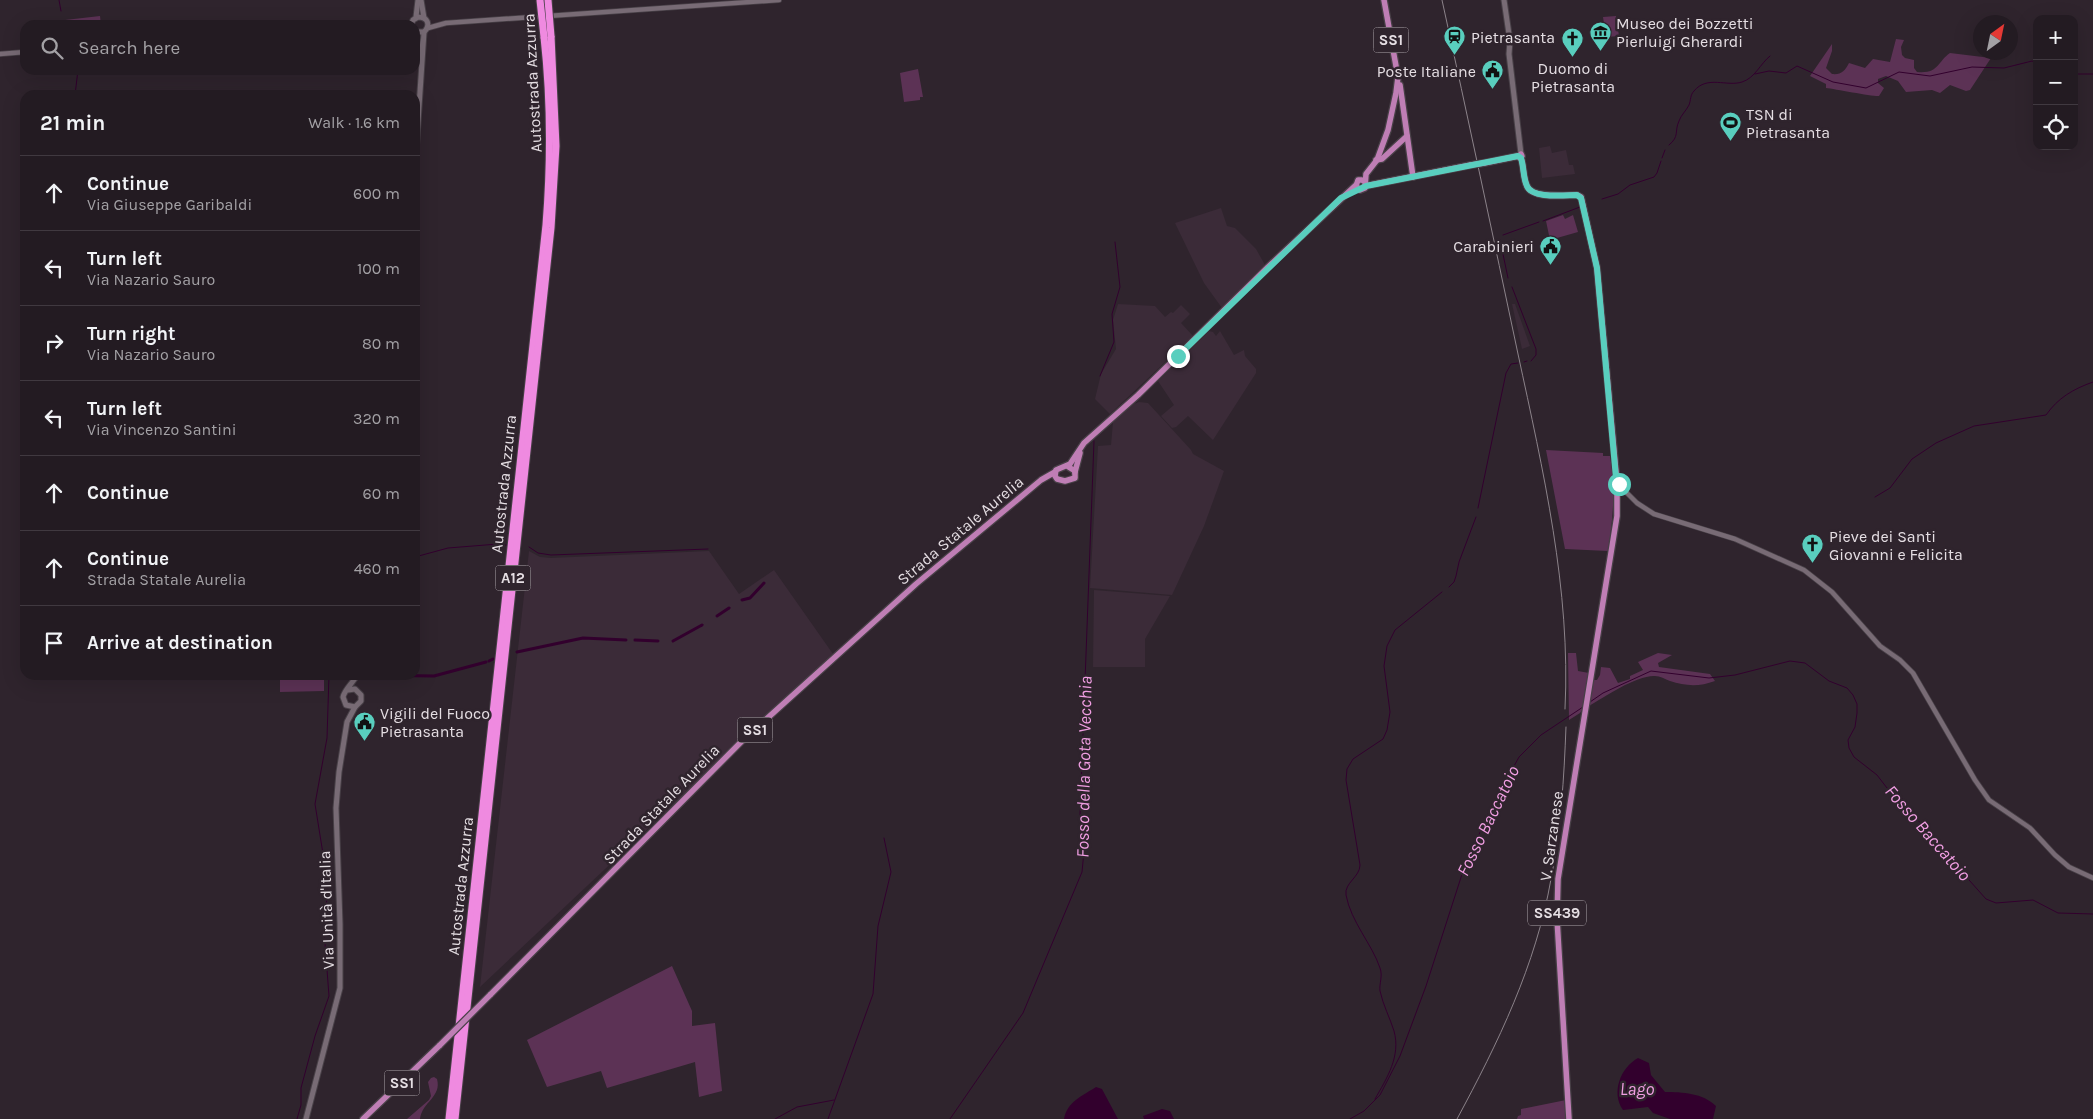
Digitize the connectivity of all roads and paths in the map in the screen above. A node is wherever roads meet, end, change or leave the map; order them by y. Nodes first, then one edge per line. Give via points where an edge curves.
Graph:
1 (418, 0) edge
2 (421, 0) edge
3 (540, 0) edge
4 (548, 0) edge
5 (779, 0) edge
6 (1384, 0) edge
7 (1504, 0) edge
8 (416, 17) junction
9 (414, 20) edge
10 (420, 20) edge
11 (420, 20) edge
12 (426, 25) junction
13 (420, 29) edge
14 (548, 36) junction
15 (20, 52) edge
16 (0, 54) edge
17 (420, 62) edge
18 (421, 70) junction
19 (1398, 80) junction
20 (420, 90) edge
21 (1407, 136) junction
22 (1520, 156) junction
23 (1377, 158) junction
24 (1413, 174) junction
25 (1361, 185) junction
26 (1087, 441) junction
27 (1067, 466) junction
28 (1076, 472) junction
29 (1056, 476) junction
30 (1617, 483) junction
31 (354, 680) edge
32 (358, 680) edge
33 (348, 690) junction
34 (360, 693) junction
35 (345, 704) junction
36 (355, 707) junction
37 (347, 722) junction
38 (2093, 878) edge
39 (305, 1119) edge
40 (363, 1119) edge
41 (449, 1119) edge
42 (455, 1119) edge
43 (1570, 1119) edge

1 - 8 main road
2 - 12 main road
3 - 14 highway, Autostrada Azzurra / A12, bridge
4 - 14 highway, Autostrada Azzurra / A12, bridge
5 - 12 street
6 - 19 main road, SS1
7 - 22 main road
8 - 9 main road
8 - 11 main road
10 - 12 main road
12 - 13 main road
12 - 18 main road
14 - 41 highway, Autostrada Azzurra / A12 via 550,139 546,225
14 - 42 highway, Autostrada Azzurra / A12 via 556,146 551,228
15 - 16 street
17 - 18 main road
18 - 20 main road
19 - 21 main road
19 - 23 main road, SS1 via 1388,130
21 - 23 main road via 1382,159
21 - 24 main road
22 - 24 main road, bridge via 1421,176
22 - 30 main road, SS439 via 1526,186 1532,192 1579,195 1597,268
23 - 25 main road, SS1
24 - 25 main road
25 - 26 main road, Strada Statale Aurelia / SS1 via 1341,198
26 - 27 main road, Strada Statale Aurelia / SS1
26 - 28 main road, Strada Statale Aurelia / SS1
27 - 28 main road
27 - 29 main road, Strada Statale Aurelia / SS1 via 1058,468
28 - 29 main road, Strada Statale Aurelia / SS1 via 1070,481
29 - 40 main road, Strada Statale Aurelia / SS1, bridge via 1037,484 916,584 742,741 440,1046
30 - 38 street via 1654,514 1753,546 1796,565 1820,582 1880,646 1913,673 1989,800 2030,828 2069,867
30 - 43 main road, V. Sarzanese / SS439 via 1617,516 1557,890
31 - 33 main road
32 - 34 main road
33 - 34 main road via 355,689
33 - 35 main road via 343,697
34 - 36 main road via 361,701
35 - 36 main road
35 - 37 main road
36 - 37 main road, Via Unità d'Italia
37 - 39 main road, Via Unità d'Italia via 336,808 340,988

